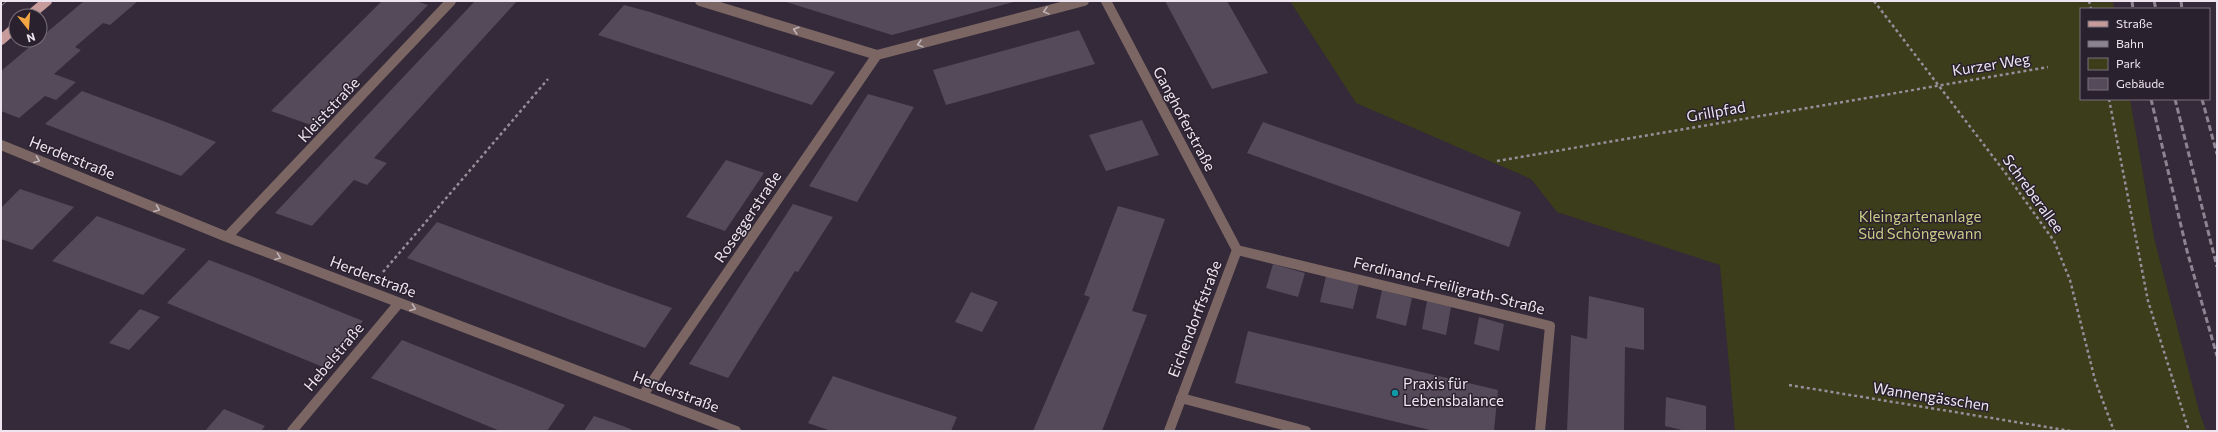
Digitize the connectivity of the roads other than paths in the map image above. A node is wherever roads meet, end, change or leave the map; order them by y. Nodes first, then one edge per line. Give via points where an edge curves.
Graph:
1 (47, 1) edge
2 (451, 1) edge
3 (700, 1) edge
4 (1084, 1) edge
5 (1106, 1) edge
6 (39, 8) edge
7 (877, 55) junction
8 (1, 145) edge
9 (227, 238) junction
10 (1237, 250) junction
11 (398, 303) junction
12 (643, 396) junction
13 (1181, 398) junction
14 (292, 431) edge
15 (736, 431) edge
16 (1169, 431) edge
17 (1306, 431) edge
18 (1540, 431) edge

1 - 6 main road
2 - 9 street, Kleiststraße
7 -> 3 street
4 -> 7 street
5 - 10 street, Ganghoferstraße
7 - 12 street, Roseggerstraße
8 -> 9 street, Herderstraße
9 -> 11 street, Herderstraße
10 - 13 street, Eichendorffstraße
10 - 18 street, Ferdinand-Freiligrath-Straße via 1550,326
11 -> 12 street, Herderstraße
11 - 14 street, Hebelstraße
12 - 15 street, Herderstraße
13 - 16 street, Eichendorffstraße
13 - 17 street, Eichendorffstraße

